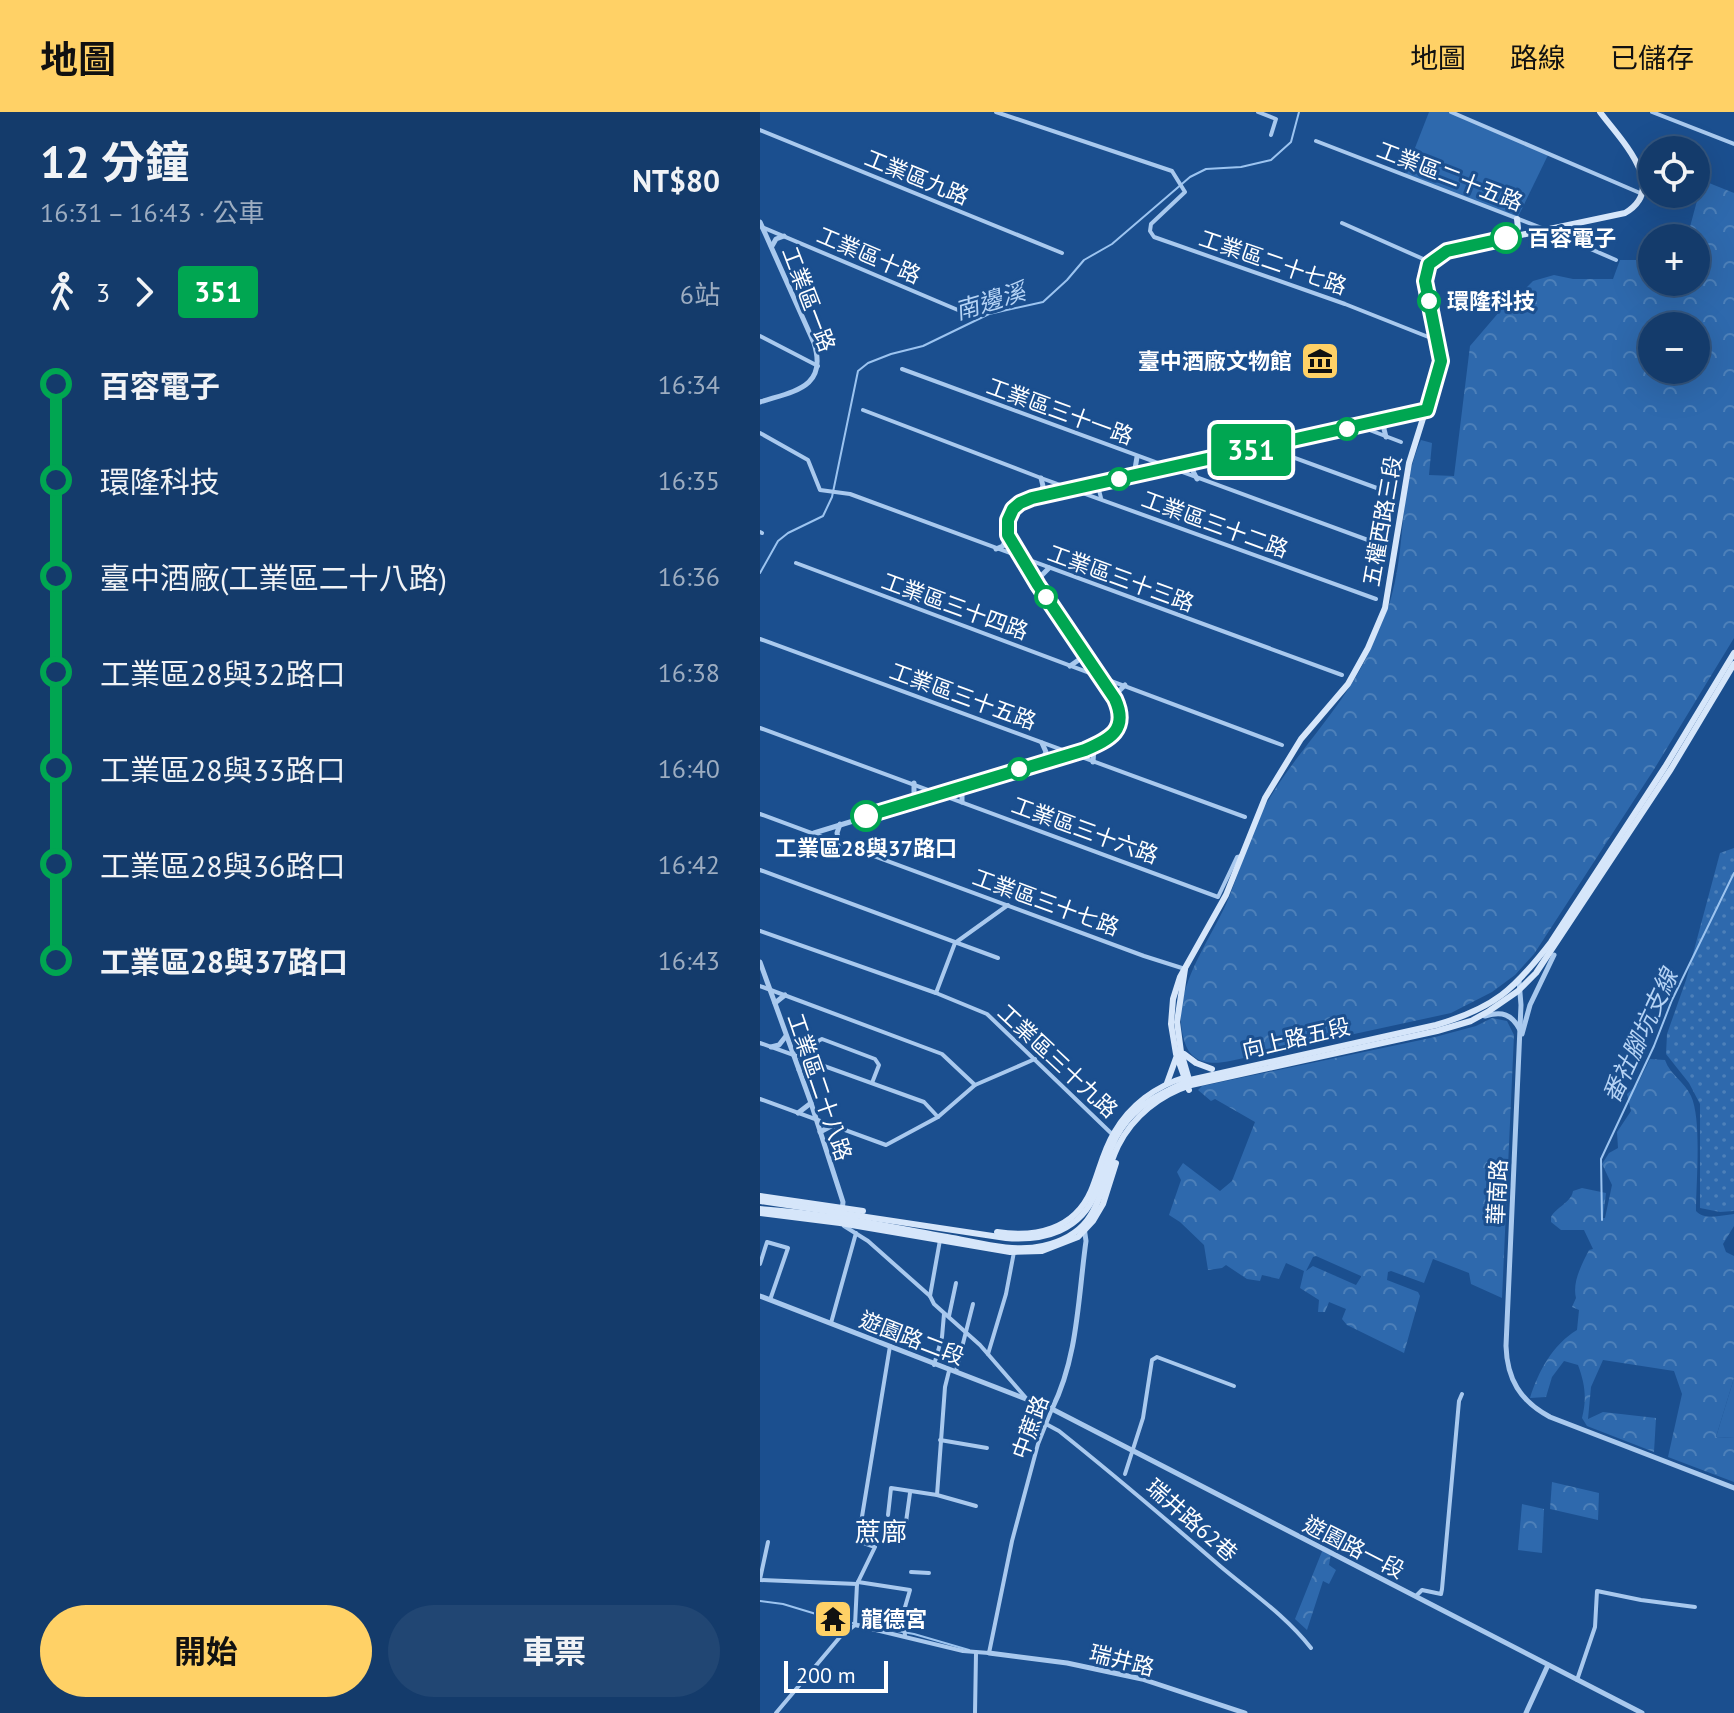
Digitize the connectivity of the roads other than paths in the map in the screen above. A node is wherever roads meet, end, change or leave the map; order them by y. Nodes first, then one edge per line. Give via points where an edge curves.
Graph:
1 (996, 112) edge
2 (1258, 112) edge
3 (1451, 112) edge
4 (1600, 112) edge
5 (1652, 112) edge
6 (760, 130) edge
7 (1271, 135) dead end
8 (1316, 141) dead end
9 (1734, 144) edge
10 (1638, 165) edge
11 (1638, 192) edge
12 (1638, 199) edge
13 (1517, 219) junction
14 (1342, 223) dead end
15 (1579, 224) junction
16 (761, 225) edge
17 (1547, 230) junction
18 (784, 236) junction
19 (1514, 236) junction
20 (1577, 242) junction
21 (771, 247) junction
22 (1062, 253) dead end
23 (1616, 260) dead end
24 (1430, 262) junction
25 (965, 313) dead end
26 (760, 336) edge
27 (1438, 341) junction
28 (818, 366) junction
29 (902, 369) dead end
30 (760, 402) edge
31 (863, 410) dead end
32 (1427, 410) junction
33 (1387, 419) junction
34 (1359, 426) junction
35 (760, 433) edge
36 (1386, 437) junction
37 (1294, 440) junction
38 (1401, 442) dead end
39 (1265, 447) junction
40 (1137, 457) junction
41 (1292, 457) junction
42 (1197, 461) junction
43 (1170, 468) junction
44 (1134, 475) junction
45 (1041, 478) junction
46 (1197, 479) junction
47 (1105, 482) junction
48 (1074, 489) junction
49 (1385, 491) dead end
50 (1039, 497) junction
51 (1102, 500) junction
52 (1008, 535) junction
53 (1387, 547) dead end
54 (996, 549) junction
55 (1021, 558) junction
56 (796, 563) dead end
57 (1049, 568) junction
58 (1038, 585) junction
59 (1376, 599) dead end
60 (760, 639) edge
61 (1082, 648) junction
62 (1734, 653) edge
63 (1734, 664) edge
64 (1070, 666) junction
65 (1099, 674) junction
66 (1342, 675) dead end
67 (1125, 685) junction
68 (1117, 701) junction
69 (760, 728) edge
70 (1042, 743) junction
71 (1095, 745) junction
72 (1282, 745) dead end
73 (1070, 754) junction
74 (1093, 762) junction
75 (1038, 763) junction
76 (914, 783) junction
77 (963, 787) junction
78 (940, 793) junction
79 (914, 801) junction
80 (962, 802) junction
81 (760, 814) edge
82 (1245, 817) dead end
83 (840, 824) junction
84 (814, 833) junction
85 (839, 842) junction
86 (1242, 856) junction
87 (760, 870) edge
88 (1008, 905) junction
89 (760, 931) edge
90 (955, 943) junction
91 (1554, 955) dead end
92 (998, 958) dead end
93 (760, 962) edge
94 (1185, 969) junction
95 (762, 977) edge
96 (1519, 985) junction
97 (760, 986) edge
98 (770, 990) junction
99 (936, 993) junction
100 (785, 995) junction
101 (775, 1004) junction
102 (1485, 1016) dead end
103 (1520, 1030) junction
104 (786, 1036) junction
105 (760, 1043) edge
106 (771, 1047) junction
107 (1519, 1051) junction
108 (1179, 1053) junction
109 (793, 1054) junction
110 (1035, 1059) junction
111 (811, 1060) junction
112 (1212, 1069) dead end
113 (799, 1071) junction
114 (872, 1083) junction
115 (1167, 1083) junction
116 (1188, 1083) junction
117 (975, 1085) junction
118 (760, 1099) edge
119 (811, 1103) junction
120 (798, 1113) junction
121 (938, 1117) junction
122 (816, 1119) junction
123 (833, 1125) junction
124 (820, 1132) junction
125 (1113, 1135) junction
126 (760, 1198) edge
127 (760, 1211) edge
128 (841, 1215) junction
129 (871, 1220) junction
130 (1082, 1222) junction
131 (856, 1233) junction
132 (1078, 1237) junction
133 (940, 1240) junction
134 (868, 1241) junction
135 (1086, 1241) junction
136 (1014, 1252) junction
137 (760, 1264) edge
138 (956, 1283) dead end
139 (760, 1296) edge
140 (930, 1296) junction
141 (770, 1300) junction
142 (973, 1304) dead end
143 (946, 1315) junction
144 (831, 1324) junction
145 (967, 1331) junction
146 (890, 1346) junction
147 (988, 1354) junction
148 (934, 1365) junction
149 (952, 1372) junction
150 (1234, 1386) dead end
151 (1462, 1394) dead end
152 (1026, 1398) junction
153 (1052, 1409) junction
154 (1046, 1424) junction
155 (940, 1440) junction
156 (987, 1448) dead end
157 (1132, 1450) junction
158 (1125, 1474) dead end
159 (1734, 1488) edge
160 (910, 1492) junction
161 (937, 1495) junction
162 (976, 1506) dead end
163 (888, 1515) dead end
164 (906, 1522) dead end
165 (768, 1542) dead end
166 (911, 1572) dead end
167 (929, 1573) dead end
168 (760, 1580) edge
169 (858, 1583) junction
170 (1416, 1596) junction
171 (1695, 1607) dead end
172 (855, 1625) junction
173 (905, 1636) junction
174 (1311, 1648) dead end
175 (976, 1653) junction
176 (989, 1653) junction
177 (1548, 1665) junction
178 (1577, 1680) junction
179 (776, 1713) edge
180 (975, 1713) edge
181 (1245, 1713) edge
182 (1526, 1713) edge
183 (1642, 1713) edge

1 - 27 street, 工業區二十七路 via 1172,171 1185,192 1151,224 1151,236
2 - 7 street via 1276,119
3 - 11 street
4 - 10 main road
5 - 9 street
6 - 22 street, 工業區九路
8 - 13 street, 工業區二十五路
12 - 15 main road via 1628,212
13 - 17 street, 工業區二十五路
13 - 19 main road
14 - 24 street
15 - 17 main road
15 - 20 main road
16 - 18 street, 工業區十路
16 - 21 street, 工業區一路
17 - 19 main road
17 - 20 street, 工業區二十五路
18 - 21 street
18 - 25 street, 工業區十路
19 - 24 main road via 1447,251
20 - 23 street, 工業區二十五路
21 - 28 street, 工業區一路 via 814,343
24 - 27 main road, 五權西路三段 via 1425,281
26 - 28 street
27 - 32 main road, 五權西路三段 via 1441,365
28 - 30 street, 工業區一路 via 805,387
29 - 40 street, 工業區三十一路
31 - 45 street, 工業區三十二路
32 - 33 street
32 - 86 main road, 五權西路三段 via 1409,463 1391,586 1377,628 1348,684 1319,715 1277,778
33 - 34 street
33 - 36 street
34 - 36 street
34 - 37 street
35 - 54 street, 工業區三十三路 via 808,460 817,487 826,492 844,493
36 - 38 street
37 - 39 street
37 - 41 street
39 - 41 street
39 - 42 street
40 - 43 street, 工業區三十一路
40 - 44 street
41 - 49 street
42 - 43 street
42 - 46 street
43 - 44 street
43 - 46 street, 工業區三十一路
44 - 47 street
45 - 48 street, 工業區三十二路
45 - 50 street
46 - 53 street, 工業區三十一路
47 - 48 street
47 - 51 street via 1099,490
48 - 50 street
48 - 51 street, 工業區三十二路
50 - 52 street via 1013,509
51 - 59 street, 工業區三十二路
52 - 54 street
52 - 55 street
54 - 55 street, 工業區三十三路
55 - 57 street, 工業區三十三路
55 - 58 street
56 - 64 street, 工業區三十四路
57 - 58 street
57 - 66 street, 工業區三十三路
58 - 61 street
60 - 70 street, 工業區三十五路
61 - 64 street via 1080,659
61 - 65 street
62 - 96 main road, 向上路五段 via 1599,870
63 - 96 main road, 向上路五段 via 1604,873 1536,973
64 - 65 street, 工業區三十四路
65 - 67 street, 工業區三十四路
65 - 68 street
67 - 68 street
67 - 72 street, 工業區三十四路
68 - 71 street via 1116,730
69 - 76 street, 工業區三十六路
70 - 73 street, 工業區三十五路
70 - 75 street via 1045,754
71 - 73 street
71 - 74 street
73 - 74 street, 工業區三十五路
73 - 75 street
74 - 82 street, 工業區三十五路
75 - 77 street
76 - 78 street, 工業區三十六路
76 - 79 street
77 - 78 street
77 - 80 street
78 - 79 street
78 - 80 street, 工業區三十六路
79 - 83 street
80 - 86 street, 工業區三十六路 via 1218,897
81 - 84 street, 工業區三十七路
83 - 84 street
83 - 85 street
84 - 85 street, 工業區三十七路
85 - 88 street, 工業區三十七路
86 - 94 main road, 五權西路三段
87 - 90 street
88 - 90 street
88 - 94 street, 工業區三十七路
89 - 99 street, 工業區三十九路
90 - 92 street
90 - 99 street
91 - 107 street via 1530,1005
93 - 95 street, 工業區二十八路
94 - 108 main road, 五權西路三段 via 1172,1009
95 - 98 street, 工業區二十八路
96 - 103 street, 華南路
96 - 116 main road, 向上路五段 via 1496,1007 1457,1026
97 - 98 street
98 - 100 street
98 - 101 street, 工業區二十八路
99 - 110 street, 工業區三十九路 via 987,1014
100 - 101 street
100 - 117 street via 942,1054
101 - 104 street, 工業區二十八路
102 - 103 street via 1507,1014
103 - 107 street, 華南路
104 - 106 street
104 - 109 street, 工業區二十八路
105 - 106 street
106 - 109 street
107 - 159 street, 華南路 via 1506,1354 1510,1377 1525,1400 1541,1412
108 - 112 main road
108 - 115 main road
108 - 116 main road, 五權西路三段
109 - 111 street
109 - 113 street, 工業區二十八路
110 - 117 street
110 - 125 street, 工業區三十九路
111 - 113 street
111 - 114 street
111 - 114 street via 818,1041 824,1039 877,1060
113 - 119 street, 工業區二十八路
114 - 121 street via 924,1102
115 - 116 main road, 向上路五段
115 - 125 main road, 向上路五段 via 1137,1104
116 - 130 main road, 向上路五段 via 1163,1096 1127,1132 1098,1204
117 - 121 street
118 - 120 street
119 - 120 street
119 - 122 street, 工業區二十八路
120 - 122 street
121 - 123 street via 886,1145
122 - 123 street
122 - 124 street, 工業區二十八路
123 - 124 street
124 - 128 street, 工業區二十八路
125 - 130 main road, 向上路五段
126 - 128 main road, 向上路五段
127 - 128 main road, 向上路五段
128 - 129 main road, 向上路五段
128 - 129 main road, 向上路五段
128 - 131 street
129 - 130 main road, 向上路五段 via 1025,1236
129 - 130 main road, 向上路五段 via 1024,1248 1057,1242
129 - 133 main road, 向上路五段
129 - 134 street
130 - 132 main road, 向上路五段
130 - 135 street, 中蔗路
131 - 134 street
131 - 144 street
132 - 135 street
132 - 136 main road, 向上路五段 via 1051,1250
133 - 136 main road, 向上路五段
133 - 140 street
134 - 140 street
135 - 153 street, 中蔗路 via 1072,1354
136 - 147 street
137 - 141 street via 767,1242 788,1248
138 - 143 street
139 - 141 street, 遊園路二段
140 - 143 street
141 - 144 street, 遊園路二段
142 - 145 street
143 - 145 street
143 - 148 street
144 - 146 street, 遊園路二段
145 - 147 street
145 - 149 street via 961,1362
146 - 148 street, 遊園路二段
146 - 169 street via 858,1541 875,1547
147 - 152 street
148 - 149 street, 遊園路二段
149 - 152 street, 遊園路二段
149 - 155 street via 945,1387
150 - 157 street via 1157,1357 1152,1360
151 - 170 street via 1441,1594 1422,1590
152 - 153 street, 遊園路二段
153 - 154 street, 中蔗路
153 - 157 street, 遊園路一段
154 - 174 street, 瑞井路62巷 via 1280,1613
154 - 176 street, 中蔗路 via 1012,1541
155 - 156 street
155 - 161 street
157 - 158 street
157 - 170 street, 遊園路一段
160 - 161 street
160 - 163 street via 891,1488
160 - 164 street
161 - 162 street
165 - 168 street
166 - 167 street
168 - 169 street
169 - 172 street
169 - 173 street via 910,1590 903,1614
170 - 177 street, 遊園路一段
171 - 178 street via 1597,1591 1595,1627
172 - 173 street
172 - 179 street
173 - 175 street
175 - 176 street
175 - 180 street
176 - 181 street, 瑞井路 via 1142,1679
177 - 178 street, 遊園路一段
177 - 182 street
178 - 183 street, 遊園路一段

